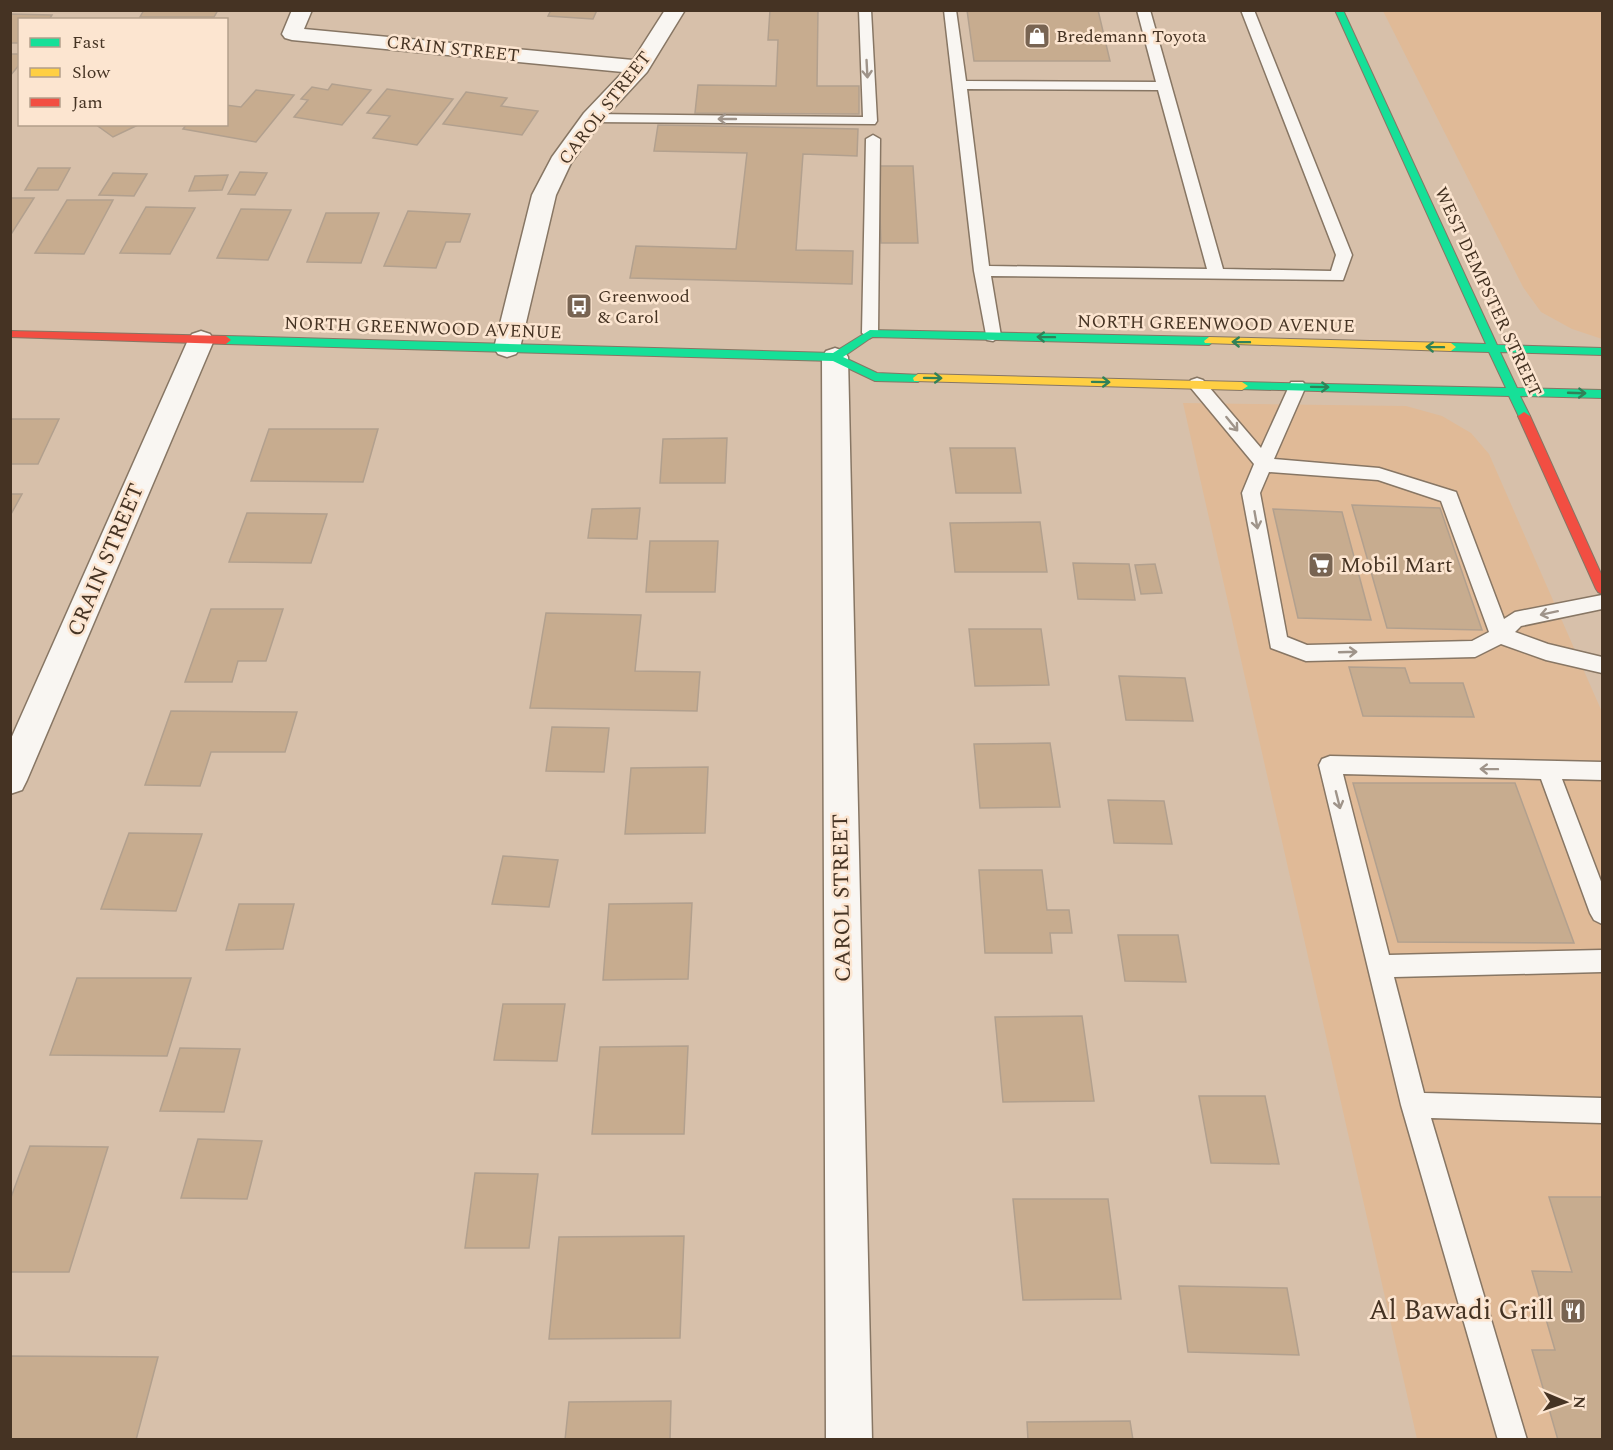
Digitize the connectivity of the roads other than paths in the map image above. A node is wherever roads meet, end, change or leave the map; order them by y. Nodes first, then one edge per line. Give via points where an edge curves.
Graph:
1 (302, 10) edge
2 (675, 10) edge
3 (866, 10) edge
4 (950, 10) edge
5 (1143, 10) edge
6 (1247, 10) edge
7 (1339, 10) edge
8 (639, 67) junction
9 (959, 85) junction
10 (1164, 86) junction
11 (592, 118) junction
12 (873, 139) dead end
13 (982, 271) junction
14 (1216, 274) junction
15 (870, 333) junction
16 (10, 334) edge
17 (993, 336) junction
18 (201, 340) junction
19 (507, 348) junction
20 (1494, 349) junction
21 (1602, 351) edge
22 (835, 357) junction
23 (1197, 384) junction
24 (1297, 386) junction
25 (1512, 391) junction
26 (1602, 394) edge
27 (1265, 465) junction
28 (1602, 590) edge
29 (1602, 602) edge
30 (1500, 635) junction
31 (1602, 665) edge
32 (1548, 770) junction
33 (1602, 771) edge
34 (10, 780) edge
35 (1602, 913) edge
36 (1602, 961) edge
37 (1379, 966) junction
38 (1414, 1105) junction
39 (1602, 1110) edge
40 (849, 1440) edge
41 (1513, 1440) edge

1 - 8 street, CRAIN STREET via 292,34
2 - 8 street, CAROL STREET
3 -> 11 lane via 870,121
4 - 9 lane
5 - 10 lane
6 - 14 lane via 1344,255 1337,276
7 - 20 main road, WEST DEMPSTER STREET
8 - 11 street, CAROL STREET
9 - 10 lane
9 - 13 lane
10 - 14 lane
11 - 19 street, CAROL STREET via 560,162 543,195
12 - 15 lane
13 - 14 lane
13 - 17 lane
15 - 17 main road, NORTH GREENWOOD AVENUE
15 - 22 main road
16 - 18 main road, NORTH GREENWOOD AVENUE
20 -> 17 main road, NORTH GREENWOOD AVENUE
18 - 19 main road, NORTH GREENWOOD AVENUE
18 - 34 street, CRAIN STREET
19 - 22 main road, NORTH GREENWOOD AVENUE
20 - 21 main road, NORTH GREENWOOD AVENUE
20 - 25 main road, WEST DEMPSTER STREET
22 -> 23 main road, NORTH GREENWOOD AVENUE via 875,377
22 - 40 street, CAROL STREET
23 - 24 main road, NORTH GREENWOOD AVENUE
23 -> 27 lane
24 -> 25 main road, NORTH GREENWOOD AVENUE
24 - 27 lane
25 -> 26 main road, NORTH GREENWOOD AVENUE
25 - 28 main road, WEST DEMPSTER STREET
27 - 30 lane via 1379,474 1449,497
27 -> 30 lane via 1251,494 1278,642 1306,653 1475,649
29 -> 30 lane via 1515,620
30 - 31 lane via 1546,652
32 - 33 lane
32 - 35 lane
32 -> 37 lane via 1330,765
36 - 37 lane
37 - 38 lane
38 - 39 lane
38 - 41 lane

